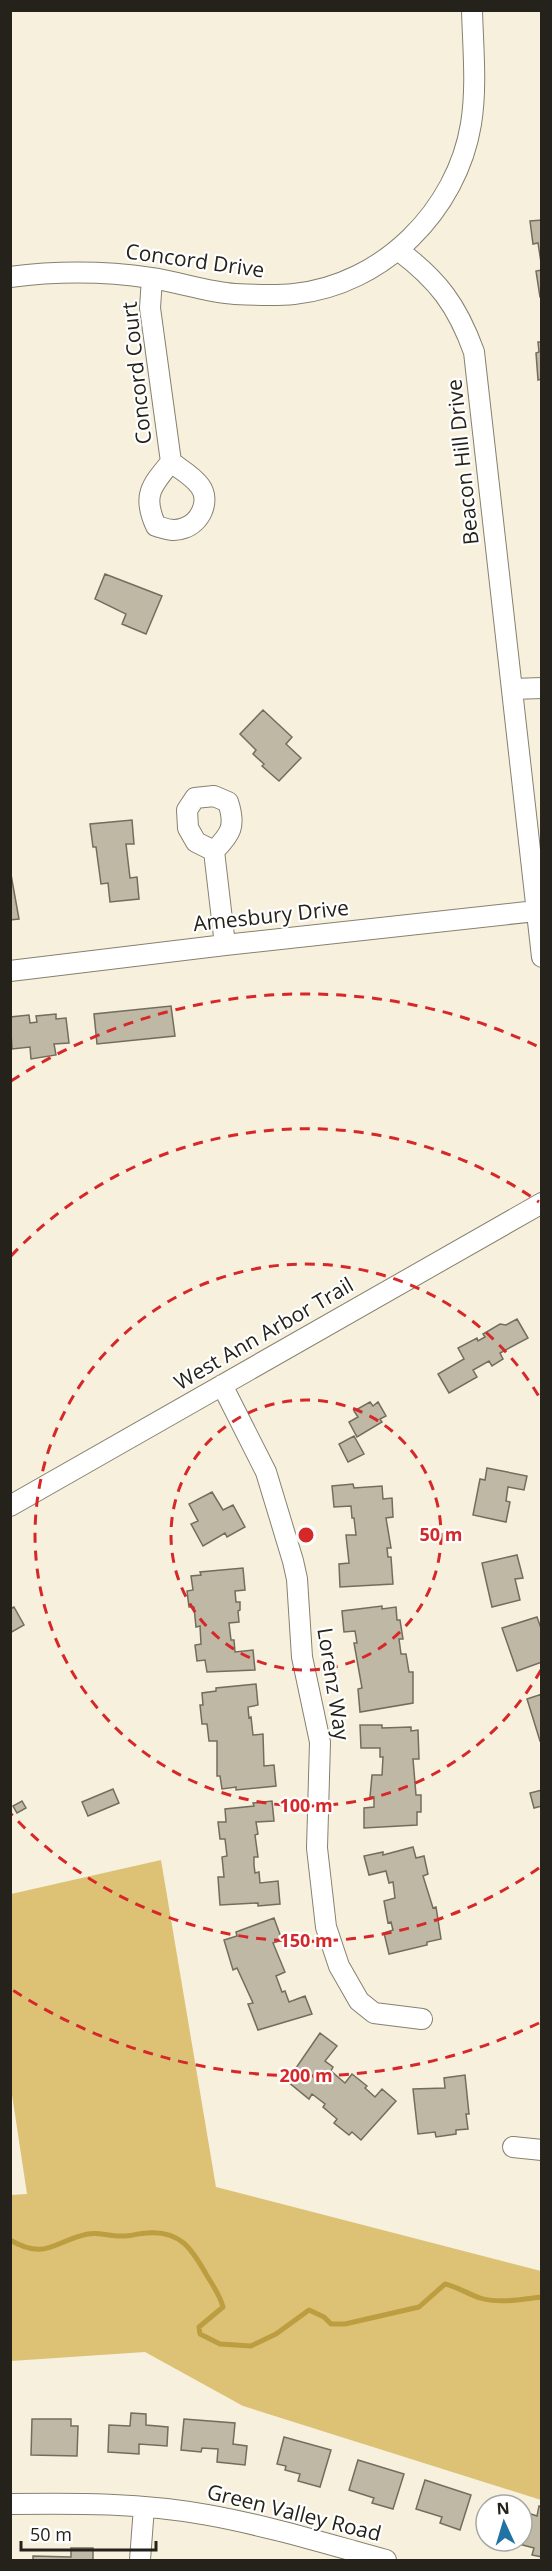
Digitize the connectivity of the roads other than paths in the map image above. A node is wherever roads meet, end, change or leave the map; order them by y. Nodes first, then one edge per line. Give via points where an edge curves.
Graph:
1 (472, 10) edge
2 (398, 250) junction
3 (10, 277) edge
4 (152, 278) junction
5 (171, 462) dead end
6 (542, 688) edge
7 (512, 690) junction
8 (214, 851) dead end
9 (536, 911) junction
10 (225, 945) junction
11 (542, 957) edge
12 (10, 971) edge
13 (542, 1203) edge
14 (222, 1385) junction
15 (10, 1506) edge
16 (422, 2019) dead end
17 (513, 2147) dead end
18 (542, 2150) edge
19 (10, 2504) edge
20 (144, 2507) junction
21 (140, 2560) edge
22 (386, 2560) edge

1 - 2 street via 474,107 462,158 439,204
2 - 4 street, Concord Drive via 355,277 296,294 233,294
2 - 7 street, Beacon Hill Drive via 444,292 463,323 474,352
3 - 4 street, Concord Drive via 67,272
4 - 5 street, Concord Court via 150,308
6 - 7 street
7 - 9 street, Beacon Hill Drive
8 - 10 street
9 - 10 street, Amesbury Drive
9 - 11 street, Beacon Hill Drive
10 - 12 street, Amesbury Drive
13 - 14 street, West Ann Arbor Trail
14 - 15 street, West Ann Arbor Trail
14 - 16 street, Lorenz Way via 267,1472 297,1579 302,1657 320,1742 317,1848 321,1900 331,1947 359,2001 368,2010
17 - 18 street
19 - 20 street, Green Valley Road
20 - 21 street
20 - 22 street, Green Valley Road via 270,2527

